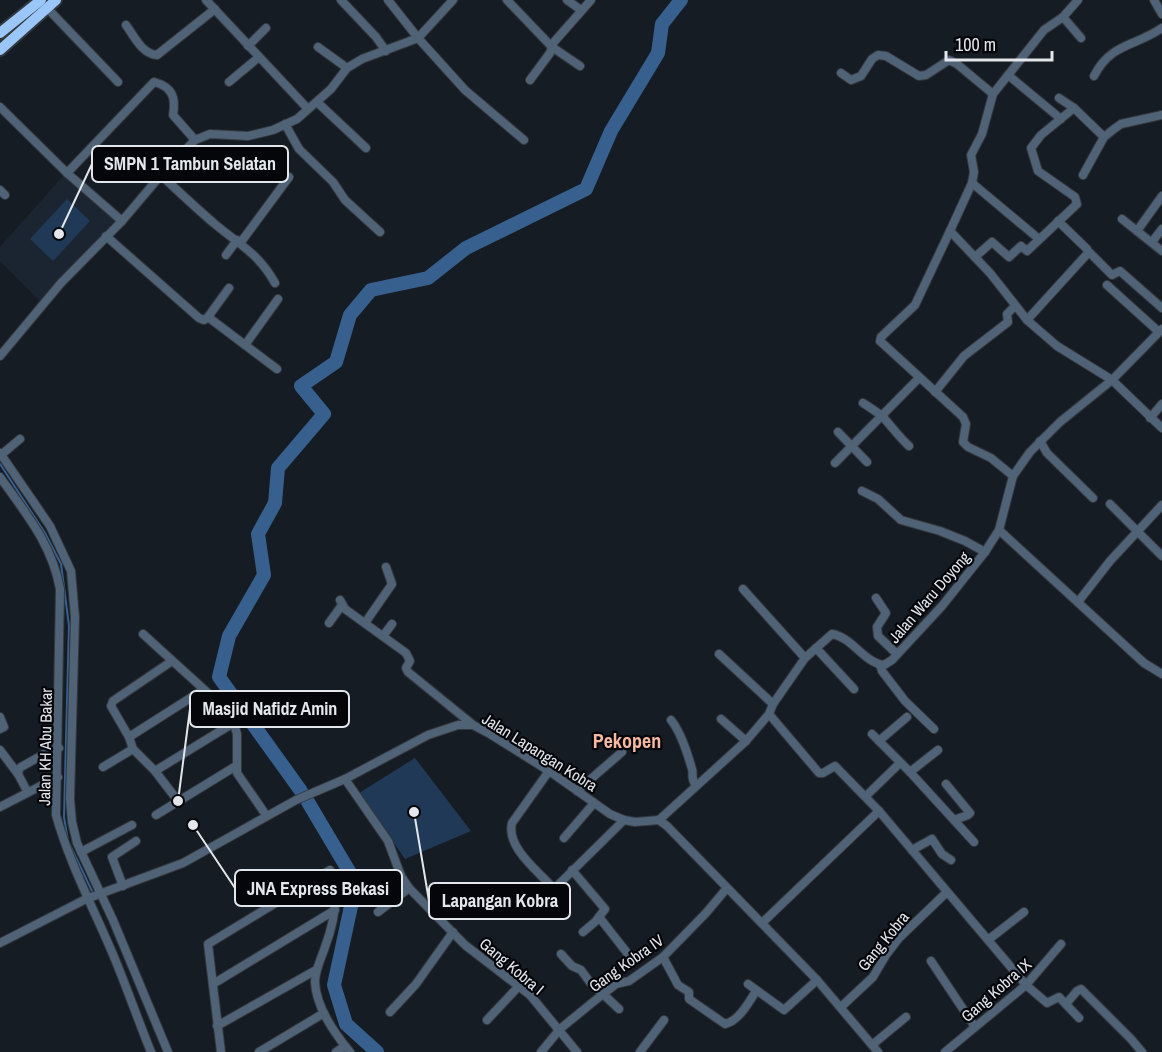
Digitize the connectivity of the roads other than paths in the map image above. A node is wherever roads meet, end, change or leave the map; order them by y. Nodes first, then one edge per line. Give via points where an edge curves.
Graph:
1 (206, 0) edge
2 (341, 0) edge
3 (388, 0) edge
4 (453, 0) edge
5 (507, 0) edge
6 (567, 0) edge
7 (591, 0) edge
8 (1078, 0) edge
9 (1154, 0) edge
10 (48, 2) edge
11 (215, 9) junction
12 (581, 10) junction
13 (1162, 14) edge
14 (1063, 16) junction
15 (126, 24) dead end
16 (266, 28) dead end
17 (1162, 28) edge
18 (0, 33) edge
19 (418, 38) junction
20 (1081, 38) dead end
21 (248, 46) junction
22 (318, 47) dead end
23 (552, 47) junction
24 (0, 50) edge
25 (386, 51) junction
26 (259, 57) junction
27 (580, 66) dead end
28 (347, 68) junction
29 (841, 73) dead end
30 (1008, 75) junction
31 (1094, 76) dead end
32 (530, 80) dead end
33 (118, 82) dead end
34 (229, 82) dead end
35 (993, 94) junction
36 (1059, 98) dead end
37 (317, 102) junction
38 (0, 107) edge
39 (1074, 108) junction
40 (308, 109) junction
41 (1162, 115) edge
42 (1061, 119) junction
43 (285, 124) junction
44 (1104, 137) junction
45 (195, 140) junction
46 (524, 140) dead end
47 (366, 148) dead end
48 (67, 173) junction
49 (160, 175) junction
50 (1083, 176) dead end
51 (289, 177) dead end
52 (972, 183) junction
53 (1162, 196) edge
54 (1122, 219) dead end
55 (122, 221) junction
56 (1058, 221) junction
57 (1162, 229) edge
58 (950, 231) junction
59 (1137, 231) junction
60 (380, 232) dead end
61 (106, 236) junction
62 (1039, 239) junction
63 (239, 241) junction
64 (1152, 242) junction
65 (1088, 251) junction
66 (1162, 251) edge
67 (226, 255) dead end
68 (975, 257) junction
69 (275, 283) dead end
70 (1107, 285) dead end
71 (230, 288) dead end
72 (278, 299) dead end
73 (1015, 306) junction
74 (1162, 308) edge
75 (208, 317) junction
76 (1027, 320) junction
77 (1161, 330) edge
78 (245, 345) junction
79 (0, 356) edge
80 (277, 369) dead end
81 (919, 378) junction
82 (1112, 380) junction
83 (934, 392) junction
84 (863, 403) dead end
85 (1162, 404) edge
86 (881, 416) junction
87 (1150, 418) junction
88 (1162, 428) edge
89 (838, 432) dead end
90 (20, 438) dead end
91 (1040, 441) junction
92 (853, 446) junction
93 (909, 446) dead end
94 (1, 454) edge
95 (867, 462) dead end
96 (835, 463) dead end
97 (1013, 476) junction
98 (0, 477) edge
99 (861, 491) dead end
100 (1093, 498) dead end
101 (1110, 504) dead end
102 (1162, 505) edge
103 (999, 530) junction
104 (1137, 531) junction
105 (985, 552) junction
106 (1162, 556) edge
107 (386, 567) dead end
108 (743, 590) dead end
109 (876, 598) dead end
110 (1078, 602) junction
111 (365, 623) junction
112 (329, 624) dead end
113 (392, 624) dead end
114 (143, 634) dead end
115 (383, 636) junction
116 (816, 648) junction
117 (719, 654) dead end
118 (897, 654) junction
119 (805, 658) junction
120 (172, 661) junction
121 (880, 665) junction
122 (1162, 674) edge
123 (854, 689) dead end
124 (203, 690) junction
125 (773, 705) junction
126 (769, 714) junction
127 (0, 717) edge
128 (907, 717) dead end
129 (720, 719) dead end
130 (671, 720) dead end
131 (235, 722) junction
132 (473, 725) junction
133 (0, 729) edge
134 (934, 729) dead end
135 (872, 734) dead end
136 (129, 737) junction
137 (746, 741) junction
138 (879, 741) junction
139 (59, 748) junction
140 (133, 749) junction
141 (0, 750) edge
142 (938, 750) dead end
143 (622, 752) dead end
144 (900, 763) junction
145 (236, 766) junction
146 (103, 767) dead end
147 (155, 771) junction
148 (549, 771) junction
149 (910, 772) junction
150 (18, 774) junction
151 (58, 777) junction
152 (345, 779) junction
153 (946, 784) dead end
154 (696, 786) junction
155 (27, 791) junction
156 (577, 791) junction
157 (866, 796) junction
158 (178, 801) junction
159 (594, 802) junction
160 (0, 807) edge
161 (879, 811) junction
162 (156, 815) dead end
163 (267, 815) junction
164 (624, 820) junction
165 (659, 820) junction
166 (954, 820) junction
167 (132, 825) dead end
168 (564, 838) dead end
169 (136, 841) dead end
170 (974, 842) dead end
171 (912, 850) junction
172 (81, 852) junction
173 (951, 860) dead end
174 (572, 870) junction
175 (400, 876) junction
176 (123, 886) junction
177 (409, 888) junction
178 (727, 888) junction
179 (367, 892) dead end
180 (947, 892) junction
181 (100, 894) junction
182 (86, 899) junction
183 (335, 910) junction
184 (378, 912) dead end
185 (1024, 912) dead end
186 (599, 917) junction
187 (762, 923) junction
188 (453, 932) junction
189 (582, 932) dead end
190 (988, 940) junction
191 (0, 943) edge
192 (1061, 944) dead end
193 (561, 954) dead end
194 (628, 954) dead end
195 (663, 957) junction
196 (931, 961) dead end
197 (316, 970) junction
198 (817, 980) junction
199 (213, 984) junction
200 (748, 984) dead end
201 (1026, 985) junction
202 (519, 986) junction
203 (756, 991) junction
204 (603, 994) junction
205 (1066, 1004) junction
206 (841, 1007) junction
207 (619, 1009) dead end
208 (390, 1012) dead end
209 (324, 1013) junction
210 (906, 1017) dead end
211 (1079, 1018) dead end
212 (487, 1020) dead end
213 (664, 1020) dead end
214 (217, 1026) junction
215 (975, 1027) junction
216 (560, 1029) junction
217 (872, 1045) junction
218 (347, 1049) edge
219 (151, 1052) edge
220 (168, 1052) edge
221 (221, 1052) edge
222 (259, 1052) edge
223 (336, 1052) edge
224 (541, 1052) edge
225 (577, 1052) edge
226 (640, 1052) edge
227 (878, 1052) edge
228 (945, 1052) edge
229 (1142, 1052) edge

1 - 11 street
2 - 25 street
3 - 19 street
4 - 19 street
5 - 23 street
6 - 12 street
7 - 12 street
8 - 14 street
9 - 13 street
10 - 18 highway
10 - 24 highway
10 - 33 street
11 - 15 street via 157,54 145,51
11 - 21 street
12 - 23 street
14 - 20 street
14 - 30 street via 1044,30
16 - 21 street
17 - 31 street via 1115,50
19 - 25 street
19 - 46 street via 465,90
21 - 26 street
22 - 28 street
23 - 27 street
23 - 32 street
25 - 28 street
26 - 34 street
26 - 40 street
28 - 37 street
29 - 35 street via 851,80 858,78 878,55 918,76 950,60
30 - 35 street
30 - 42 street
35 - 52 street via 982,134 971,155
36 - 39 street
37 - 40 street
37 - 47 street
38 - 48 street
39 - 42 street
39 - 44 street
40 - 43 street
41 - 44 street via 1121,124
42 - 56 street via 1031,148 1038,171 1077,201
43 - 45 street via 248,136 210,134
43 - 60 street via 299,149
44 - 50 street
45 - 48 street via 174,115 174,96 154,82
45 - 49 street
48 - 55 street
49 - 55 street
49 - 63 street
51 - 63 street
52 - 58 street
52 - 62 street
53 - 59 street
54 - 59 street
55 - 61 street
56 - 62 street
56 - 65 street
57 - 64 street
58 - 68 street
58 - 81 street via 915,305 880,339
59 - 64 street
61 - 75 street via 199,318
61 - 79 street
62 - 68 street via 1027,251 1021,246 1009,257 992,242
63 - 67 street
63 - 69 street via 266,266
64 - 66 street
65 - 74 street via 1112,275 1120,271
65 - 76 street
68 - 73 street
70 - 77 street
71 - 75 street
72 - 78 street
73 - 76 street
73 - 83 street via 1006,314 1008,322 963,356
75 - 78 street
76 - 82 street via 1057,346
77 - 82 street, Jalan Waru Doyong
78 - 80 street
81 - 83 street
81 - 86 street
82 - 87 street
82 - 91 street, Jalan Waru Doyong
83 - 97 street via 963,417 963,442
84 - 86 street
85 - 87 street
86 - 92 street
86 - 93 street
87 - 88 street
89 - 92 street
90 - 94 street
91 - 97 street, Jalan Waru Doyong
91 - 100 street via 1047,453
92 - 95 street
92 - 96 street
94 - 172 street via 50,526 71,571 75,617 70,799
97 - 103 street, Jalan Waru Doyong
98 - 139 street, Jalan KH Abu Bakar via 47,545 56,567 60,589
99 - 105 street via 878,498 901,520 940,531
101 - 104 street
102 - 104 street
103 - 105 street, Jalan Waru Doyong
103 - 110 street
104 - 106 street
104 - 110 street
105 - 118 street, Jalan Waru Doyong
107 - 111 street via 392,584
108 - 119 street
109 - 118 street via 886,613 877,627 878,636
110 - 122 street via 1144,663
111 - 112 street via 341,602
111 - 115 street
113 - 115 street
114 - 120 street
115 - 132 street via 410,658 408,672
116 - 119 street
116 - 121 street via 835,633
116 - 123 street
117 - 125 street
118 - 121 street, Jalan Waru Doyong
119 - 125 street
120 - 124 street
120 - 136 street via 111,704
121 - 134 street via 905,701
124 - 131 street via 225,707
124 - 136 street
125 - 126 street
126 - 137 street
126 - 157 street via 819,773 835,766
127 - 133 street via 4,723
128 - 138 street
129 - 137 street
130 - 154 street
131 - 145 street
131 - 147 street
132 - 148 street, Jalan Lapangan Kobra
132 - 152 street, Jalan Lapangan Kobra via 458,725 428,735
135 - 138 street
136 - 140 street
137 - 154 street
138 - 144 street
139 - 150 street via 21,767
139 - 151 street, Jalan KH Abu Bakar
140 - 146 street
140 - 147 street
141 - 150 street
142 - 149 street
143 - 156 street
144 - 149 street
144 - 157 street
145 - 158 street
145 - 163 street
147 - 158 street
148 - 156 street, Jalan Lapangan Kobra
148 - 174 street via 512,823 512,840 552,886 556,887
149 - 166 street
150 - 155 street
151 - 155 street
151 - 182 street, Jalan KH Abu Bakar via 56,815
152 - 163 street, Jalan Lapangan Kobra
152 - 175 street, Gang Kobra I via 388,841
153 - 166 street via 970,813
154 - 165 street
155 - 160 street
156 - 159 street, Jalan Lapangan Kobra
157 - 161 street
158 - 162 street
159 - 164 street, Jalan Lapangan Kobra
159 - 168 street
161 - 171 street
161 - 187 street
163 - 176 street, Jalan Lapangan Kobra via 183,863
164 - 165 street, Jalan Lapangan Kobra
164 - 174 street
165 - 178 street
166 - 170 street
167 - 172 street
169 - 176 street via 112,857
171 - 173 street via 932,839
171 - 180 street
172 - 181 street
174 - 186 street via 603,905 605,909
175 - 177 street, Gang Kobra I
175 - 179 street
176 - 181 street, Jalan Lapangan Kobra
177 - 184 street
177 - 188 street, Gang Kobra I
178 - 187 street
178 - 195 street, Gang Kobra IV
180 - 190 street
180 - 206 street, Gang Kobra via 899,938 873,977
181 - 182 street, Jalan Lapangan Kobra
181 - 220 street
182 - 191 street, Jalan Lapangan Kobra
182 - 219 street, Jalan KH Abu Bakar
183 - 197 street
183 - 199 street
183 - 199 street via 330,870 210,942 207,947
185 - 190 street
186 - 189 street
186 - 194 street
187 - 198 street
188 - 202 street, Gang Kobra I
188 - 208 street via 416,984
190 - 201 street
192 - 201 street, Gang Kobra IX
193 - 204 street
195 - 203 street via 689,999 725,1024 738,1016
195 - 204 street, Gang Kobra IV
196 - 215 street
197 - 209 street via 315,983
197 - 214 street
198 - 203 street via 784,1010
198 - 206 street
199 - 214 street
200 - 203 street
201 - 205 street via 1047,1003 1059,998
201 - 215 street, Gang Kobra IX
202 - 212 street
202 - 216 street, Gang Kobra I
204 - 207 street
204 - 216 street, Gang Kobra IV
205 - 211 street
205 - 229 street via 1081,989
206 - 217 street
209 - 218 street
209 - 222 street
210 - 217 street
213 - 226 street
214 - 221 street
215 - 228 street, Gang Kobra IX
216 - 224 street, Gang Kobra IV
216 - 225 street, Gang Kobra I
217 - 227 street
218 - 223 street

